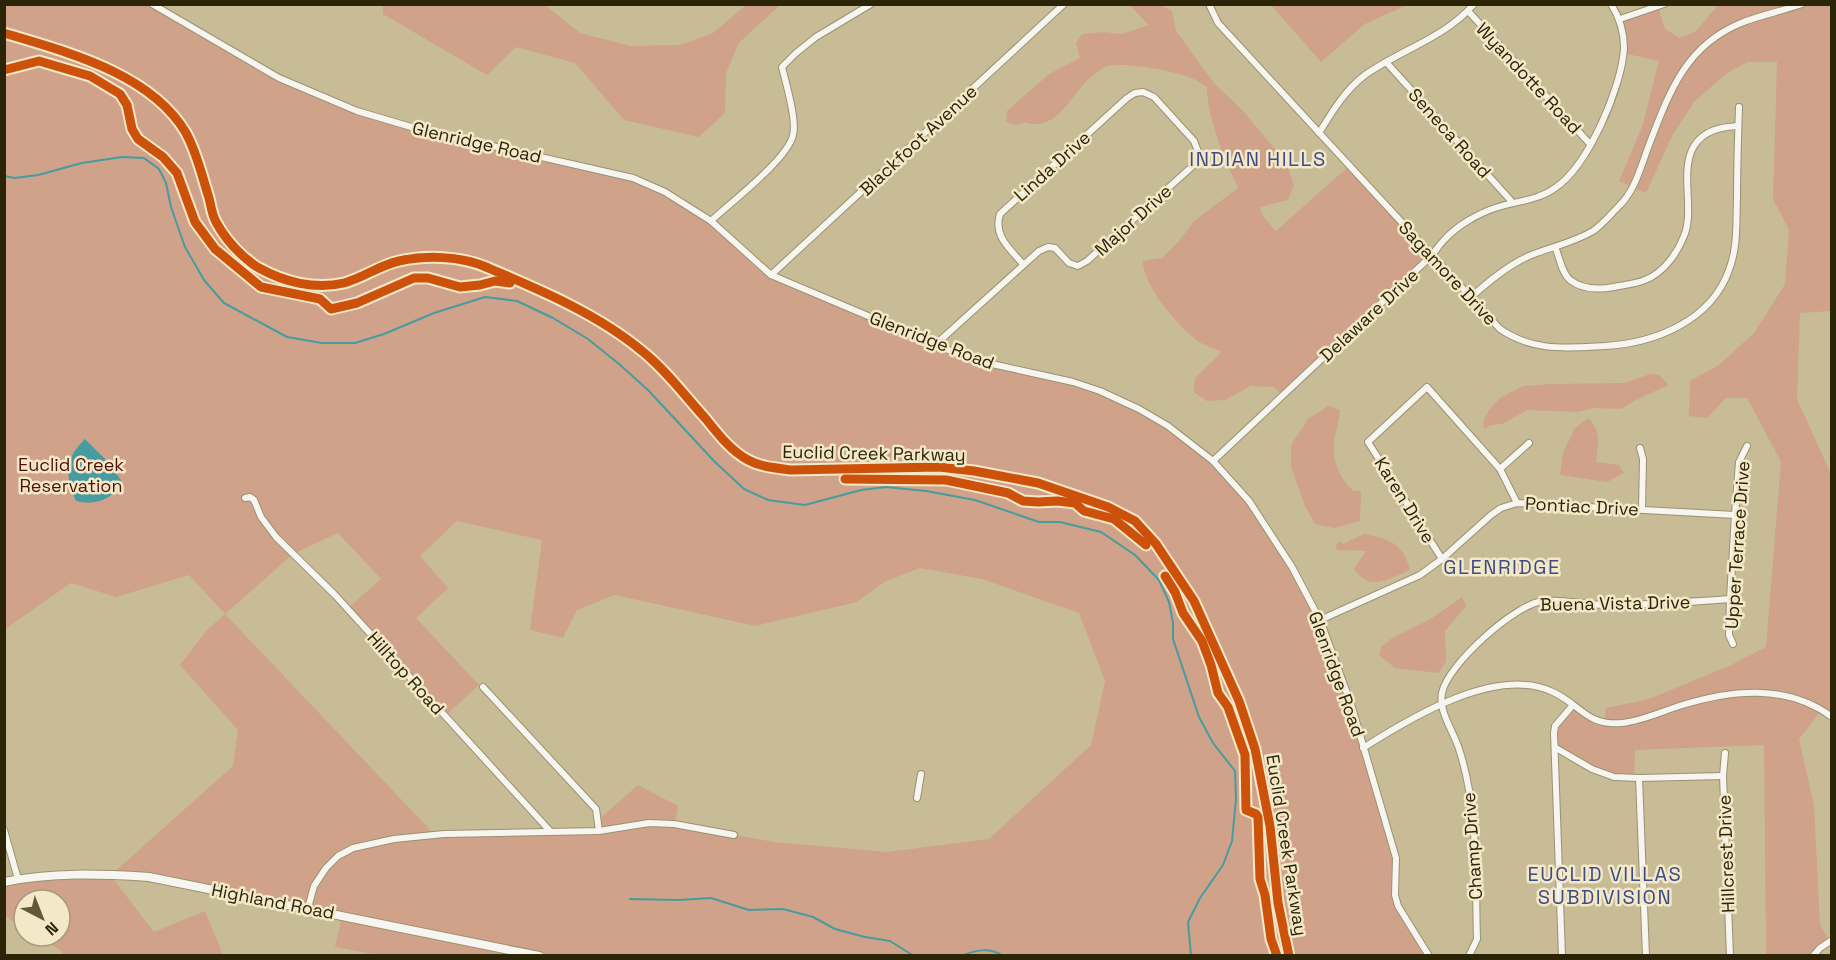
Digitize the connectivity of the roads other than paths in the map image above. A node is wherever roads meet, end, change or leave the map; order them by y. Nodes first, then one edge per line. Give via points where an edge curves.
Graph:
1 (152, 4) edge
2 (871, 4) edge
3 (1064, 4) edge
4 (1209, 4) edge
5 (1474, 4) edge
6 (1611, 4) edge
7 (1664, 4) edge
8 (1802, 4) edge
9 (1468, 11) junction
10 (1620, 19) junction
11 (4, 33) edge
12 (1386, 62) junction
13 (1154, 97) joint
14 (1739, 107) dead end
15 (1738, 126) junction
16 (1319, 133) junction
17 (1590, 144) junction
18 (1513, 203) junction
19 (711, 221) junction
20 (1555, 247) junction
21 (1432, 256) junction
22 (1023, 264) junction
23 (771, 275) junction
24 (1470, 298) junction
25 (936, 344) junction
26 (1529, 443) dead end
27 (1747, 446) dead end
28 (1640, 448) dead end
29 (1213, 461) junction
30 (1500, 469) junction
31 (244, 498) dead end
32 (1517, 503) junction
33 (1642, 509) junction
34 (1735, 515) junction
35 (1442, 559) junction
36 (1730, 599) junction
37 (1320, 620) junction
38 (1733, 644) dead end
39 (483, 687) dead end
40 (1441, 704) junction
41 (1573, 705) junction
42 (1832, 717) edge
43 (1364, 748) junction
44 (1556, 748) junction
45 (1725, 753) dead end
46 (921, 774) dead end
47 (1723, 776) junction
48 (1639, 778) junction
49 (918, 798) dead end
50 (4, 830) edge
51 (550, 831) junction
52 (599, 831) junction
53 (734, 835) dead end
54 (18, 879) junction
55 (4, 882) edge
56 (308, 908) junction
57 (1832, 940) edge
58 (539, 956) edge
59 (1289, 956) edge
60 (1429, 956) edge
61 (1469, 956) edge
62 (1562, 956) edge
63 (1646, 956) edge
64 (1730, 956) edge
65 (1813, 956) edge

1 - 19 street, Glenridge Road via 279,78 357,111 418,129 633,178 665,192
2 - 19 street via 816,37 782,67 794,135 772,166
3 - 23 street, Blackfoot Avenue
4 - 16 street, Sagamore Drive via 1218,23
5 - 9 street
6 - 10 street
7 - 10 street
8 - 20 street via 1740,24 1703,47 1683,69 1667,98 1622,204 1593,230
9 - 12 street via 1429,40
9 - 17 street, Wyandotte Road
10 - 17 street, Delaware Drive via 1622,65 1612,98
11 - 59 street, Euclid Creek Parkway via 98,65 136,84 164,106 185,132 197,158 214,220 232,245 256,267 276,277 305,285 326,285 344,283 398,261 435,258 484,266 576,308 642,350 726,443 747,459 791,470 939,467 974,471 1038,483 1108,507 1135,521 1156,544 1194,601 1239,701 1255,748
12 - 16 street via 1347,92
12 - 18 street, Seneca Road
13 - 22 street, Linda Drive via 1143,92 1127,98 1000,214 1000,236
13 - 22 street, Major Drive via 1194,141 1200,157 1087,261 1078,266 1048,247
14 - 15 street, Sagamore Drive
15 - 20 street via 1708,132 1693,148 1687,228 1670,260 1646,280 1607,289 1585,288 1565,274
15 - 24 street, Sagamore Drive via 1733,257 1718,293 1696,317 1667,333 1620,345 1537,346 1514,339 1500,329
16 - 21 street, Sagamore Drive
17 - 18 street, Delaware Drive via 1578,167 1555,188 1540,197
18 - 21 street, Delaware Drive via 1492,208 1460,225
19 - 23 street, Glenridge Road
20 - 24 street via 1528,256 1482,285
21 - 24 street, Sagamore Drive
21 - 29 street, Delaware Drive
22 - 25 street, Major Drive
23 - 25 street, Glenridge Road
25 - 29 street, Glenridge Road via 992,364 1100,392 1167,426
26 - 30 street
27 - 34 street, Upper Terrace Drive via 1739,462
28 - 33 street
29 - 37 street, Glenridge Road via 1248,501 1292,567
30 - 32 street
30 - 35 street, Karen Drive via 1427,387 1368,442
31 - 51 street, Hilltop Road via 254,500 276,537 335,595
32 - 33 street, Pontiac Drive
32 - 35 street, Pontiac Drive via 1491,515
33 - 34 street, Pontiac Drive
34 - 36 street, Upper Terrace Drive
35 - 37 street, Pontiac Drive via 1420,575
36 - 38 street, Upper Terrace Drive via 1729,635
36 - 40 street, Buena Vista Drive via 1529,604 1490,633 1456,666 1444,687
37 - 43 street, Glenridge Road
39 - 52 street via 596,809
40 - 41 street via 1496,687 1528,685 1553,692
40 - 43 street
40 - 61 street, Champ Drive via 1468,781 1473,821 1477,939
41 - 42 street via 1592,718 1626,722 1718,695 1772,693 1812,704
41 - 44 street via 1555,726
43 - 60 street, Glenridge Road via 1396,858 1398,906
44 - 48 street via 1614,777
44 - 62 street
45 - 47 street, Hillcrest Drive
46 - 49 street
47 - 48 street
47 - 64 street, Hillcrest Drive
48 - 63 street
50 - 54 street
51 - 52 street
51 - 56 street via 444,834 353,848 326,868 314,886
52 - 53 street via 674,824
54 - 55 street, Highland Road
54 - 56 street, Highland Road via 89,874 150,877
56 - 58 street, Highland Road
57 - 65 street

